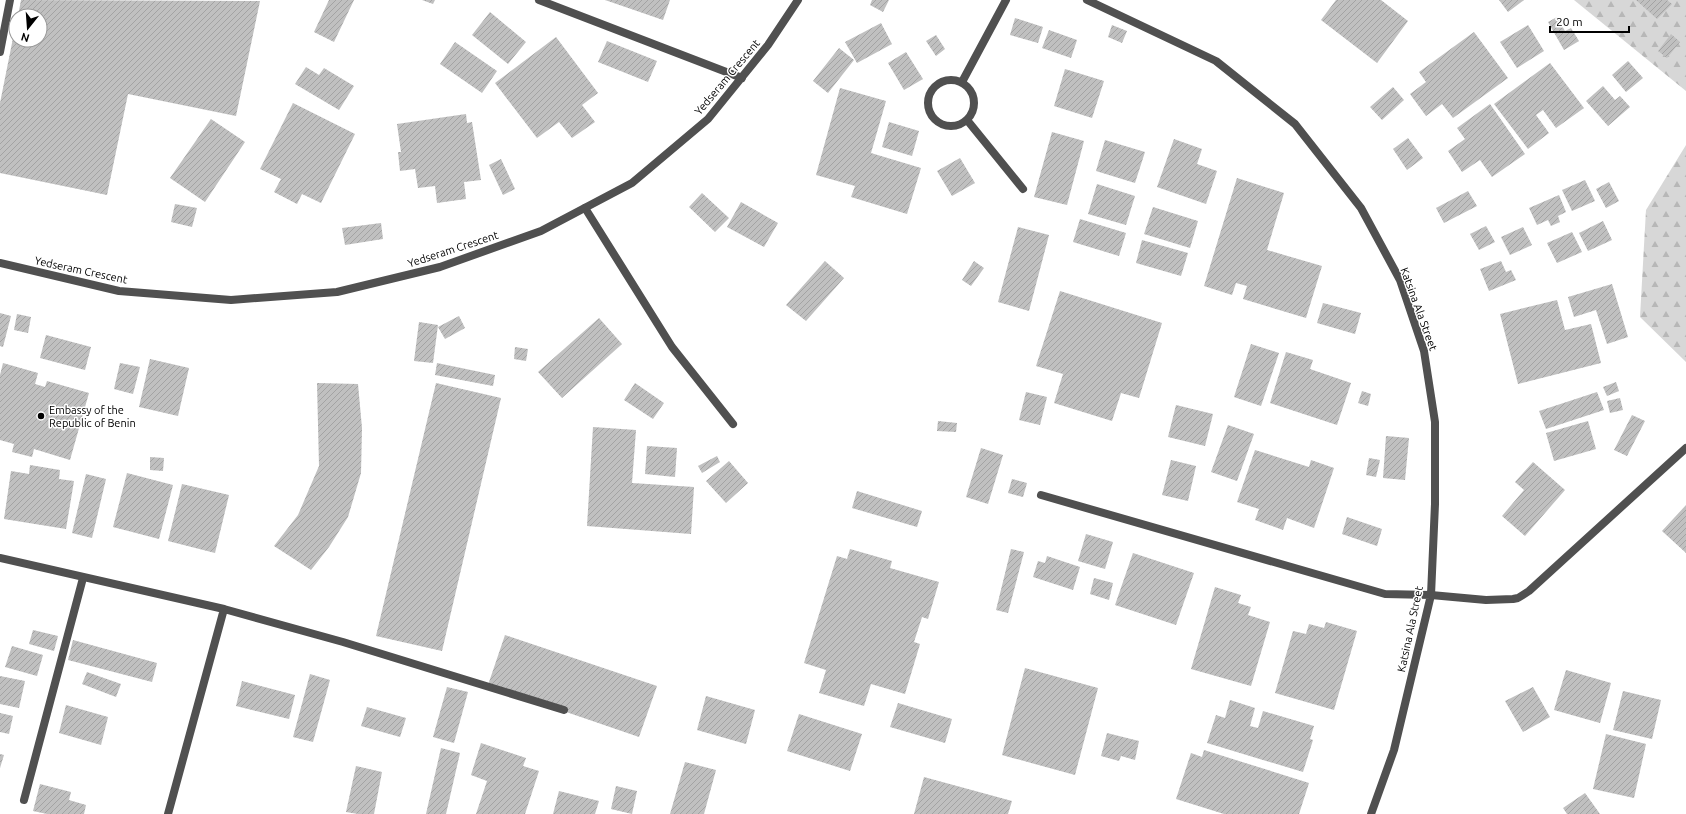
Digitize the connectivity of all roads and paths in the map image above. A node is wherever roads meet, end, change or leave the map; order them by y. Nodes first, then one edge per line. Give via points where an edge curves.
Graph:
1 (10, 0) edge
2 (540, 0) edge
3 (798, 0) edge
4 (1006, 0) edge
5 (1087, 0) edge
6 (0, 52) edge
7 (742, 78) junction
8 (962, 82) junction
9 (967, 120) junction
10 (1023, 189) dead end
11 (585, 208) junction
12 (0, 263) edge
13 (733, 424) dead end
14 (1686, 448) edge
15 (1041, 495) dead end
16 (0, 558) edge
17 (83, 578) junction
18 (1431, 595) junction
19 (224, 609) junction
20 (564, 710) dead end
21 (24, 800) dead end
22 (168, 814) edge
23 (1371, 814) edge

1 - 6 street
2 - 7 street
3 - 7 street, Yedseram Crescent
4 - 8 street
5 - 18 street, Katsina Ala Street via 1216,61 1295,124 1361,208 1400,280 1424,351 1435,422
7 - 11 street, Yedseram Crescent via 708,119 632,183
8 - 9 street via 972,91 975,104
8 - 9 street via 949,79 937,84 929,95 928,108 935,120 947,126 960,125
9 - 10 street
11 - 12 street, Yedseram Crescent via 541,231 440,267 337,292 231,300 119,291
11 - 13 street via 672,347
14 - 18 street via 1529,591 1518,598 1486,600
15 - 18 street via 1385,594
16 - 17 street
17 - 19 street
17 - 21 street
18 - 23 street, Katsina Ala Street via 1394,750
19 - 20 street via 343,642
19 - 22 street

